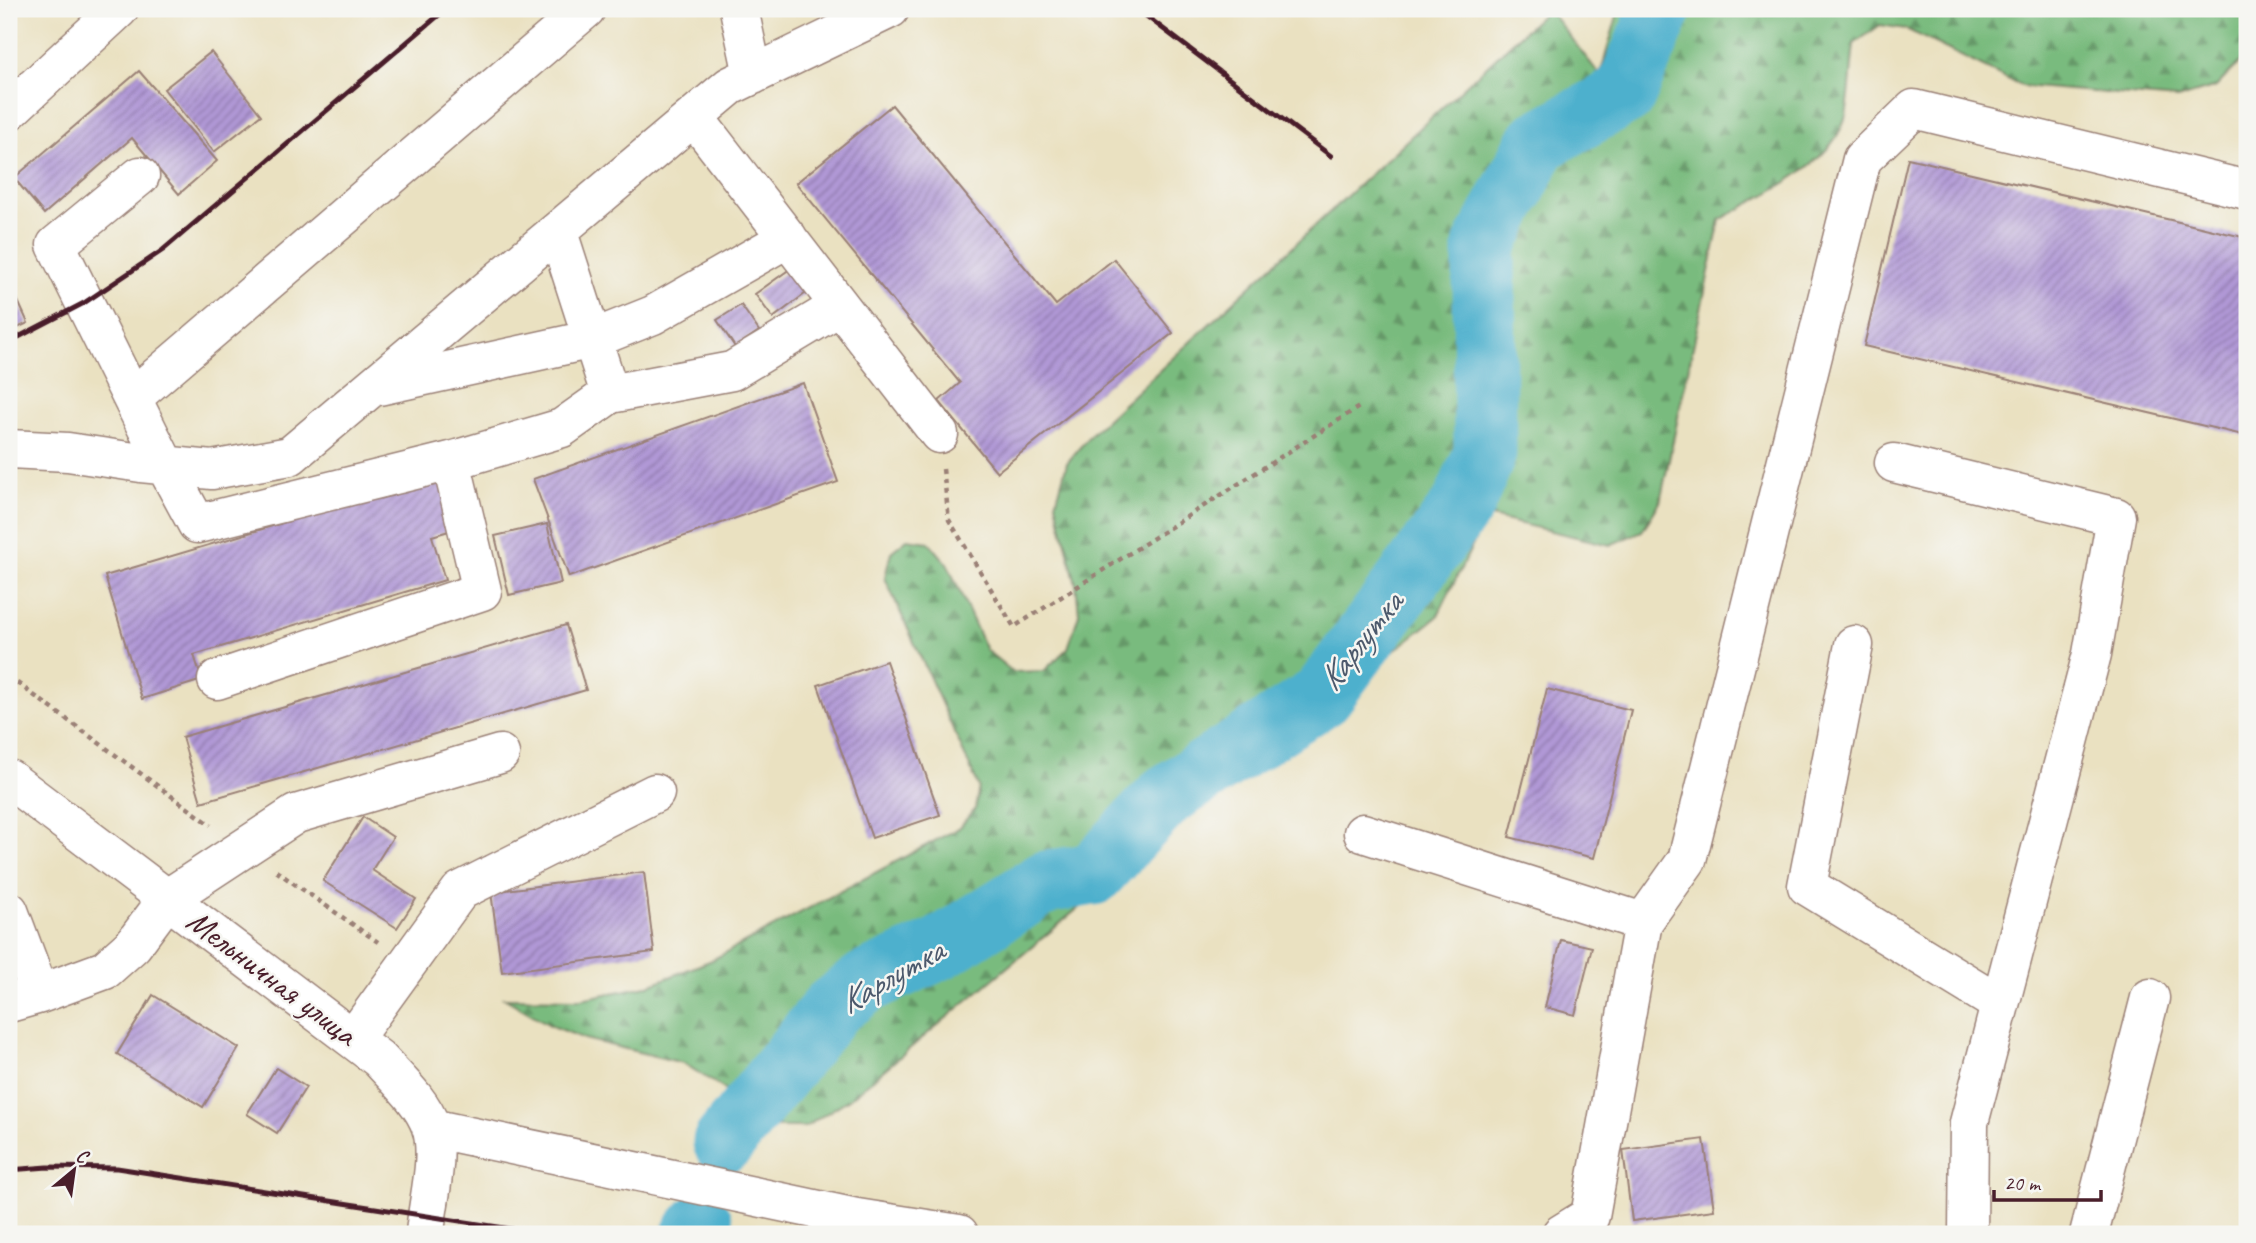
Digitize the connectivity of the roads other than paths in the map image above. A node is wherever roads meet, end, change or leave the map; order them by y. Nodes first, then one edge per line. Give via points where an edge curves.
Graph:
1 (119, 9) edge
2 (586, 9) edge
3 (739, 9) edge
4 (890, 9) edge
5 (753, 75) junction
6 (9, 111) edge
7 (694, 117) junction
8 (140, 176) dead end
9 (2247, 190) edge
10 (558, 232) junction
11 (788, 238) junction
12 (840, 306) junction
13 (593, 339) junction
14 (371, 388) junction
15 (610, 394) junction
16 (132, 398) junction
17 (939, 434) road end
18 (9, 449) edge
19 (452, 461) junction
20 (1894, 463) dead end
21 (165, 466) junction
22 (1854, 645) dead end
23 (217, 680) dead end
24 (499, 754) dead end
25 (9, 779) edge
26 (655, 793) dead end
27 (1363, 833) dead end
28 (168, 898) junction
29 (9, 911) edge
30 (1643, 922) junction
31 (2150, 998) dead end
32 (24, 999) edge
33 (2000, 1004) junction
34 (352, 1039) junction
35 (431, 1128) junction
36 (425, 1234) edge
37 (959, 1234) edge
38 (1561, 1234) edge
39 (1968, 1234) edge
40 (2089, 1234) edge

1 - 6 street
2 - 16 street
3 - 5 street
4 - 5 street
5 - 7 street via 730,86
7 - 10 street
7 - 11 street
8 - 16 street via 56,245
9 - 30 street via 1914,109 1862,159 1686,860
10 - 13 street
10 - 14 street
11 - 12 street
11 - 13 street via 653,315
12 - 15 street via 732,371
12 - 17 street
13 - 14 street
13 - 15 street
14 - 21 street via 290,456 212,470
15 - 19 street via 562,428
16 - 21 street
18 - 21 street
19 - 21 street via 197,524
19 - 23 street via 482,591
20 - 33 street via 2116,517 2092,654
22 - 33 street via 1807,886
24 - 28 street via 296,814
25 - 28 street, Мельничная улица
26 - 34 street via 460,891
27 - 30 street
28 - 32 street via 133,945 105,970
28 - 34 street, Мельничная улица
29 - 32 street
30 - 38 street via 1590,1216
31 - 40 street
33 - 39 street via 1969,1123
34 - 35 street, Мельничная улица via 379,1059 418,1104
35 - 36 street, Мельничная улица via 435,1155
35 - 37 street via 845,1215

